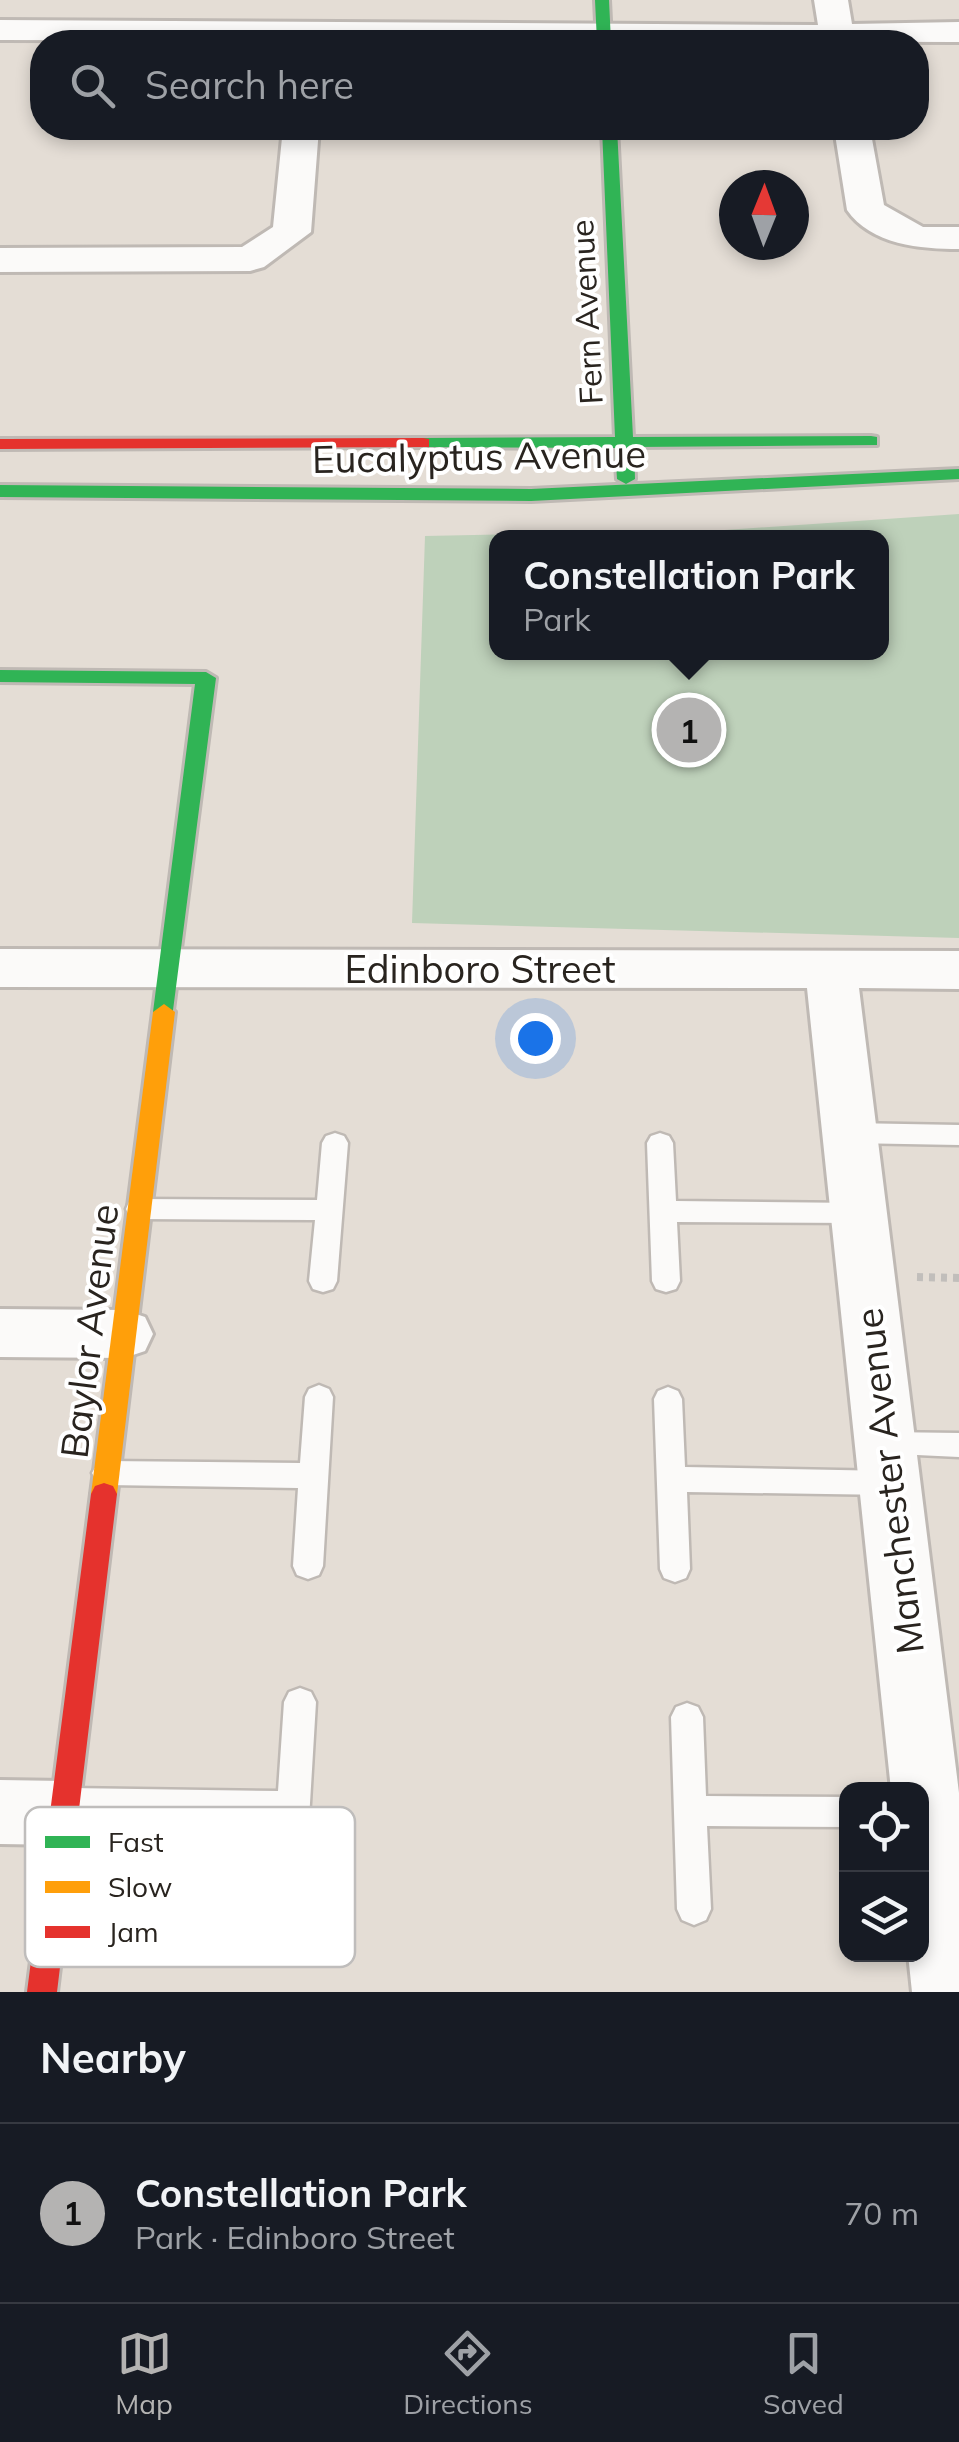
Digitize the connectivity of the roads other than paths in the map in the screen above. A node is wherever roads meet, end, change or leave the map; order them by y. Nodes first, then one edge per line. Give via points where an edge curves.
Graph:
1 (831, 0) edge
2 (604, 25) edge
3 (0, 30) edge
4 (481, 30) edge
5 (687, 30) edge
6 (836, 30) edge
7 (30, 31) edge
8 (959, 32) edge
9 (929, 34) edge
10 (300, 140) edge
11 (610, 140) edge
12 (854, 140) edge
13 (959, 238) edge
14 (0, 260) edge
15 (900, 440) dead end
16 (0, 444) edge
17 (625, 445) junction
18 (959, 474) edge
19 (0, 491) edge
20 (626, 492) junction
21 (0, 676) edge
22 (0, 968) edge
23 (169, 969) junction
24 (832, 969) junction
25 (959, 970) edge
26 (850, 1133) junction
27 (959, 1134) edge
28 (334, 1143) dead end
29 (660, 1143) dead end
30 (139, 1209) junction
31 (329, 1210) junction
32 (663, 1211) junction
33 (860, 1213) junction
34 (666, 1281) dead end
35 (323, 1282) dead end
36 (0, 1333) edge
37 (124, 1334) junction
38 (319, 1397) dead end
39 (668, 1399) dead end
40 (959, 1445) edge
41 (887, 1463) junction
42 (107, 1473) junction
43 (313, 1476) junction
44 (671, 1479) junction
45 (308, 1566) dead end
46 (675, 1569) dead end
47 (300, 1702) dead end
48 (687, 1717) dead end
49 (294, 1806) joint
50 (43, 1807) edge
51 (210, 1807) edge
52 (690, 1811) junction
53 (839, 1812) edge
54 (936, 1813) edge
55 (694, 1909) dead end
56 (42, 1967) edge
57 (42, 1992) edge
58 (948, 1992) edge

1 - 6 street
2 - 4 street
2 - 5 street
3 - 7 street
8 - 9 street
10 - 14 street via 292,232 250,259
11 - 17 street, Fern Avenue
12 - 13 street via 866,210 916,238
15 - 17 street, Eucalyptus Avenue
16 - 17 street, Eucalyptus Avenue
17 - 20 street, Fern Avenue
18 - 20 street, Eucalyptus Avenue
19 - 20 street, Eucalyptus Avenue
21 - 23 street, Baylor Avenue via 206,678
22 - 23 street, Edinboro Street
23 - 24 street, Edinboro Street
23 - 30 street, Baylor Avenue
24 - 25 street, Edinboro Street
24 - 26 street, Manchester Avenue
26 - 27 lane
26 - 33 street, Manchester Avenue
28 - 31 lane
29 - 32 lane
30 - 31 lane
30 - 37 street, Baylor Avenue
31 - 35 lane
32 - 33 lane
32 - 34 lane
33 - 41 street, Manchester Avenue
36 - 37 street
37 - 42 street, Baylor Avenue
38 - 43 lane
39 - 44 lane
40 - 41 lane
41 - 44 lane
41 - 54 street, Manchester Avenue
42 - 43 lane
42 - 50 street, Baylor Avenue
43 - 45 lane
44 - 46 lane
47 - 49 lane
48 - 52 lane
49 - 51 lane
52 - 53 lane
52 - 55 lane
54 - 58 street, Manchester Avenue
56 - 57 street, Baylor Avenue

